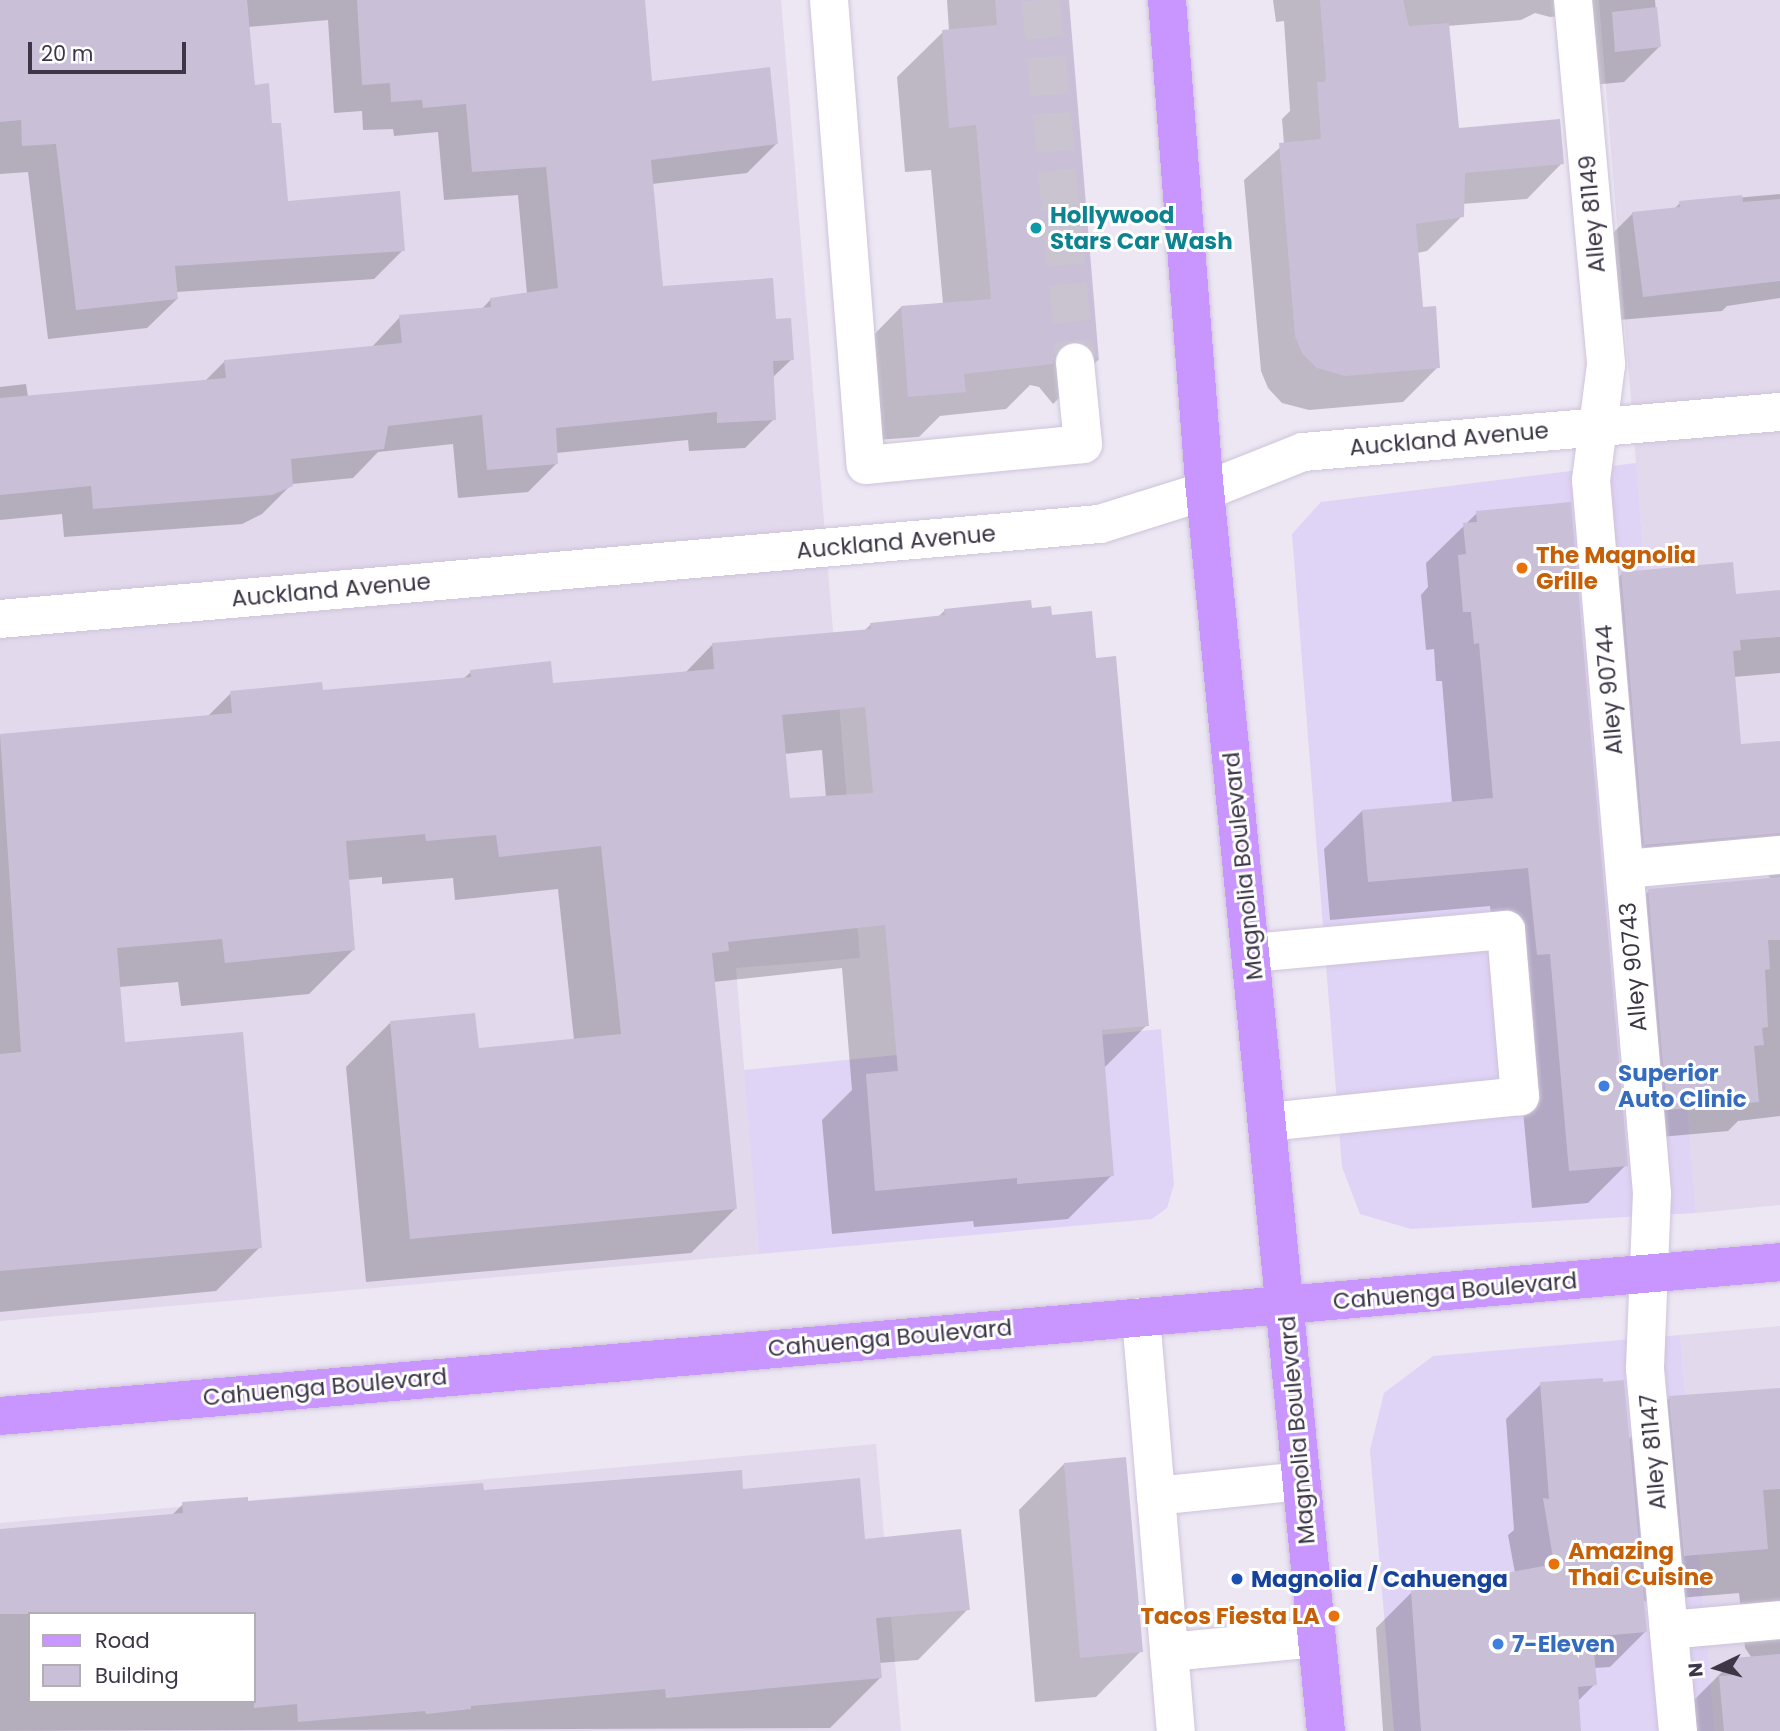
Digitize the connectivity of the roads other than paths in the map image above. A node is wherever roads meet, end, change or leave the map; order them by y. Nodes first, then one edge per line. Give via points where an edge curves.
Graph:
1 (829, 0) edge
2 (1167, 0) edge
3 (1573, 0) edge
4 (1075, 362) tunnel mouth
5 (1780, 412) edge
6 (1598, 427) junction
7 (1205, 491) junction
8 (0, 619) edge
9 (1780, 855) edge
10 (1625, 869) junction
11 (1252, 953) junction
12 (1268, 1122) junction
13 (1780, 1262) edge
14 (1649, 1275) junction
15 (1286, 1306) junction
16 (1141, 1317) junction
17 (0, 1416) edge
18 (1301, 1482) junction
19 (1156, 1496) junction
20 (1780, 1620) edge
21 (1669, 1630) junction
22 (1316, 1638) junction
23 (1169, 1652) junction
24 (1176, 1731) edge
25 (1326, 1731) edge
26 (1678, 1731) edge

1 - 4 street via 866,466 1083,444
2 - 7 main road, Magnolia Boulevard
3 - 6 street, Alley 81149 via 1606,365
5 - 6 street, Auckland Avenue
6 - 7 street, Auckland Avenue via 1303,452
6 - 10 street, Alley 90744 via 1591,480
7 - 8 street, Auckland Avenue via 1100,524
7 - 11 main road, Magnolia Boulevard
9 - 10 street
10 - 14 street, Alley 90743 via 1653,1193
11 - 12 main road, Magnolia Boulevard
11 - 12 street via 1506,930 1520,1096
12 - 15 main road, Magnolia Boulevard
13 - 14 main road, Cahuenga Boulevard
14 - 15 main road, Cahuenga Boulevard
14 - 21 street, Alley 81147 via 1645,1369
15 - 16 main road, Cahuenga Boulevard
15 - 18 main road, Magnolia Boulevard
16 - 17 main road, Cahuenga Boulevard
16 - 19 street
18 - 19 street
18 - 22 main road, Magnolia Boulevard
19 - 23 street
20 - 21 street
21 - 26 street, Alley 81147
22 - 23 street
22 - 25 main road, Magnolia Boulevard
23 - 24 street

